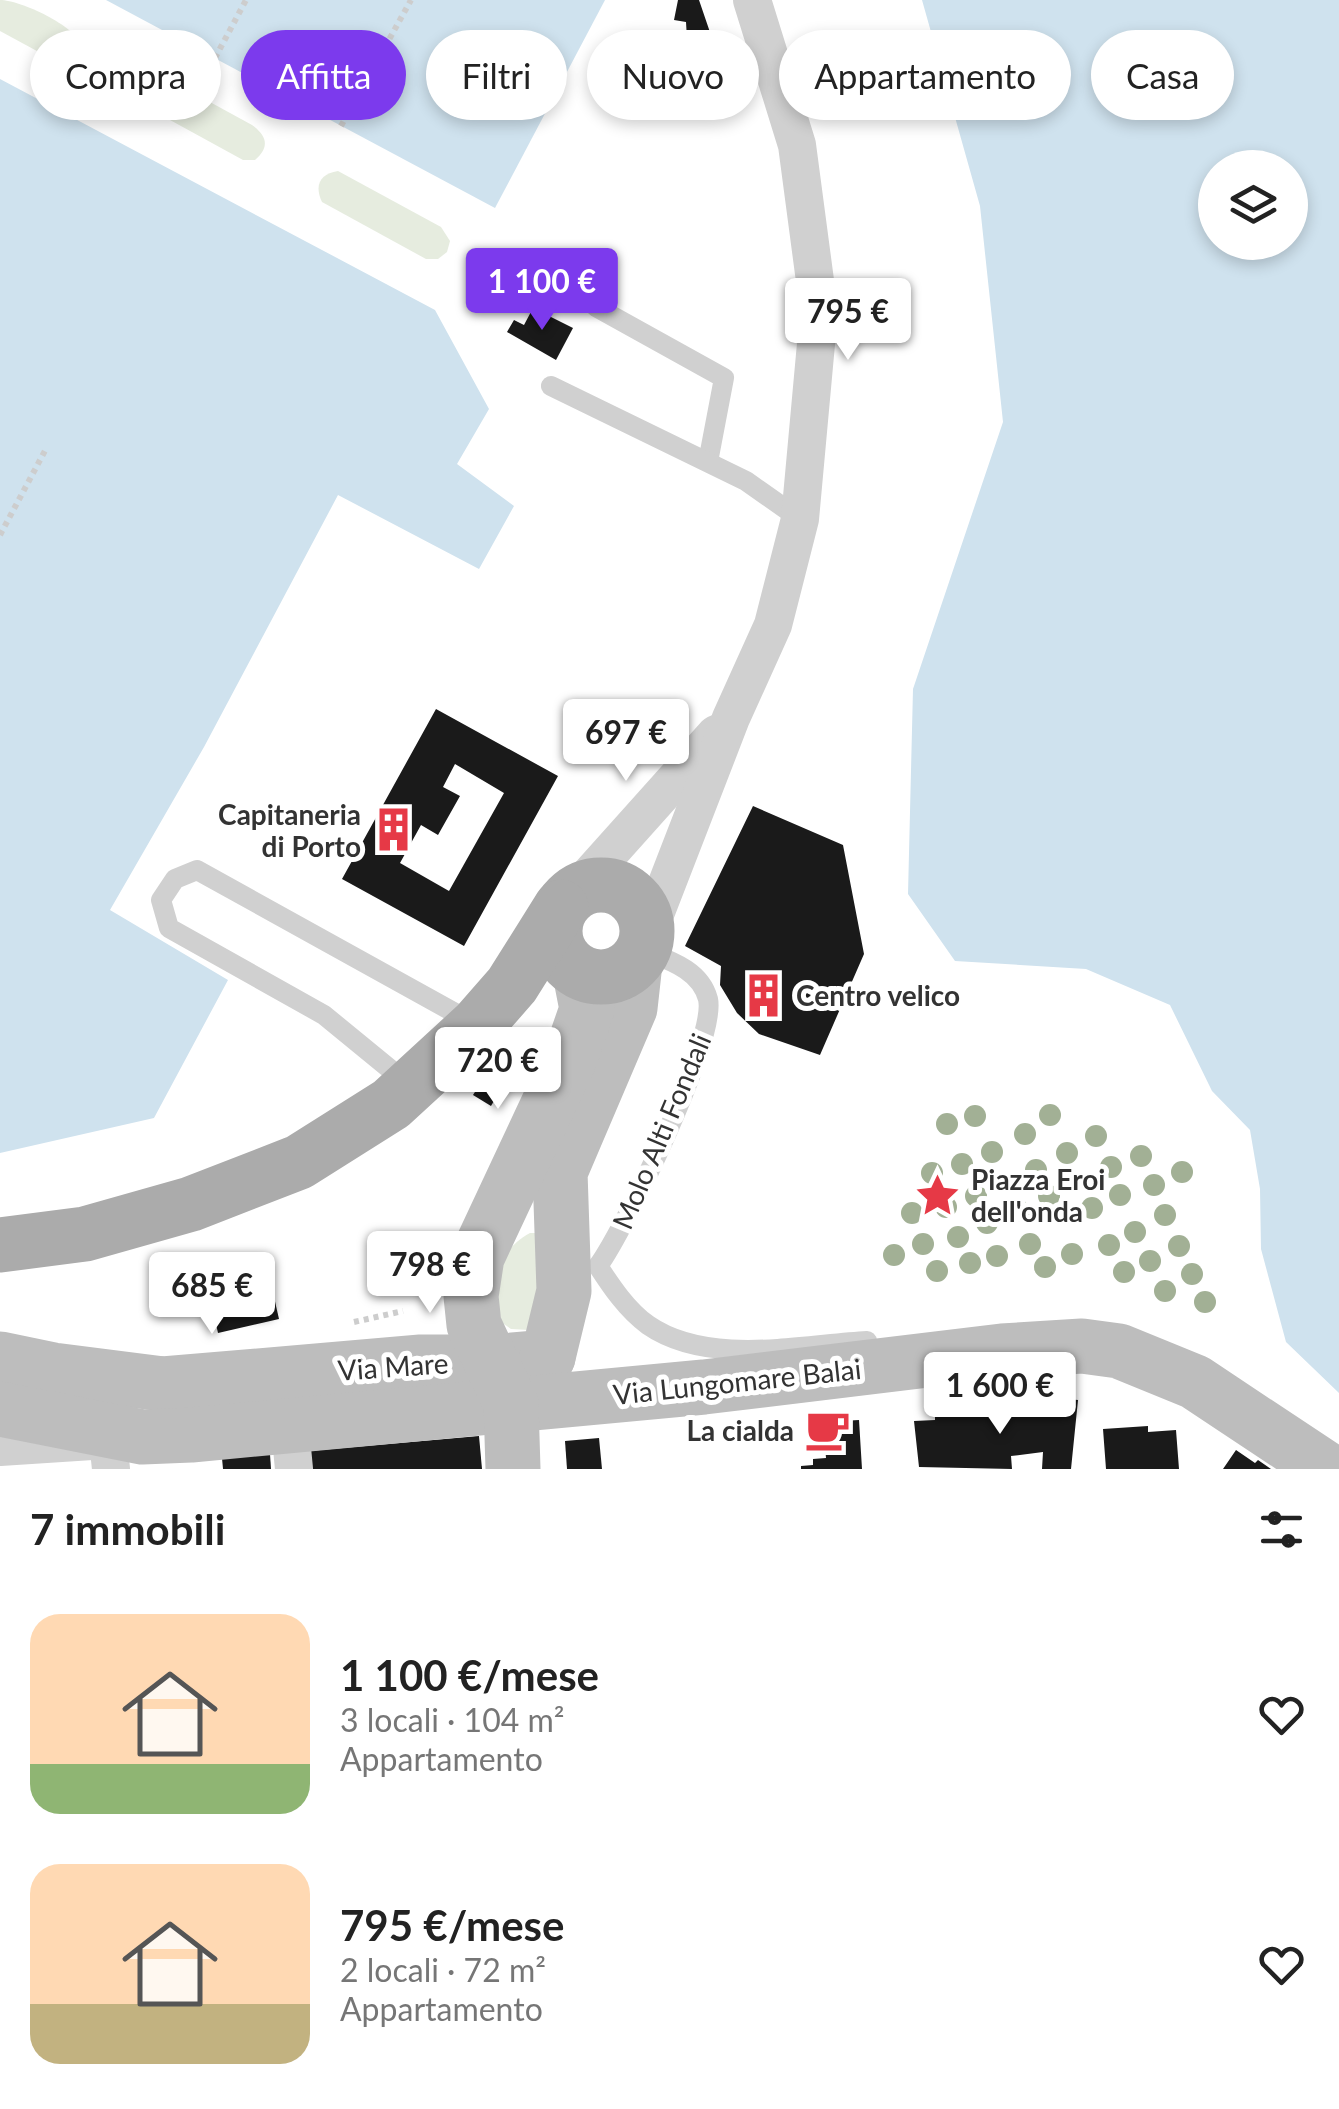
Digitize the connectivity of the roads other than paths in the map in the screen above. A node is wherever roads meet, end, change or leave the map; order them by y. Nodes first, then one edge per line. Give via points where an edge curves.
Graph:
1 (752, 0) edge
2 (596, 307) dead end
3 (552, 386) dead end
4 (708, 462) junction
5 (800, 518) junction
6 (731, 718) junction
7 (566, 902) junction
8 (642, 950) junction
9 (574, 969) junction
10 (512, 985) junction
11 (477, 1025) junction
12 (411, 1086) junction
13 (529, 1236) junction
14 (0, 1246) edge
15 (947, 1336) dead end
16 (889, 1340) dead end
17 (1082, 1346) junction
18 (548, 1356) joint
19 (0, 1359) edge
20 (420, 1362) junction
21 (500, 1383) junction
22 (154, 1439) edge
23 (13, 1443) edge
24 (292, 1448) edge
25 (513, 1469) edge
26 (1326, 1469) edge

1 - 5 street via 797,145 819,311
2 - 4 lane via 724,378
3 - 4 lane
4 - 5 lane
5 - 6 street via 774,625
6 - 7 street
6 - 8 street
7 - 8 main road via 585,888 629,895 646,920
7 - 9 main road via 554,937
7 - 10 main road
8 - 9 main road via 609,977
8 - 13 street, Molo Alti Fondali via 630,1008
8 - 13 lane, Molo Alti Fondali via 684,966 696,979 708,998 702,1043 613,1246
9 - 10 main road
9 - 13 street, Molo Alti Fondali via 587,1009
10 - 11 main road
11 - 12 main road
11 - 12 lane via 276,903 197,870 175,879 162,900 169,928 324,1016
12 - 14 main road via 298,1162 191,1204 102,1229
13 - 16 lane, Via Lungomare Balai via 615,1292 648,1325 702,1348
13 - 18 street, Molo Alti Fondali via 564,1291
13 - 20 street via 431,1334
13 - 21 street, Molo Alti Fondali via 471,1296 474,1325
15 - 17 lane, Via Lungomare Balai via 1024,1336
17 - 21 street, Via Lungomare Balai via 704,1387
17 - 26 street, Via Lungomare Balai via 1119,1351 1194,1382
18 - 21 street, Via Mare
19 - 22 street, Via Mare via 53,1370
20 - 21 street, Via Mare
20 - 22 street, Via Mare
21 - 24 street, Via Mare
21 - 25 street, Molo Alti Fondali
22 - 23 street, Via Mare
22 - 24 street, Via Mare

